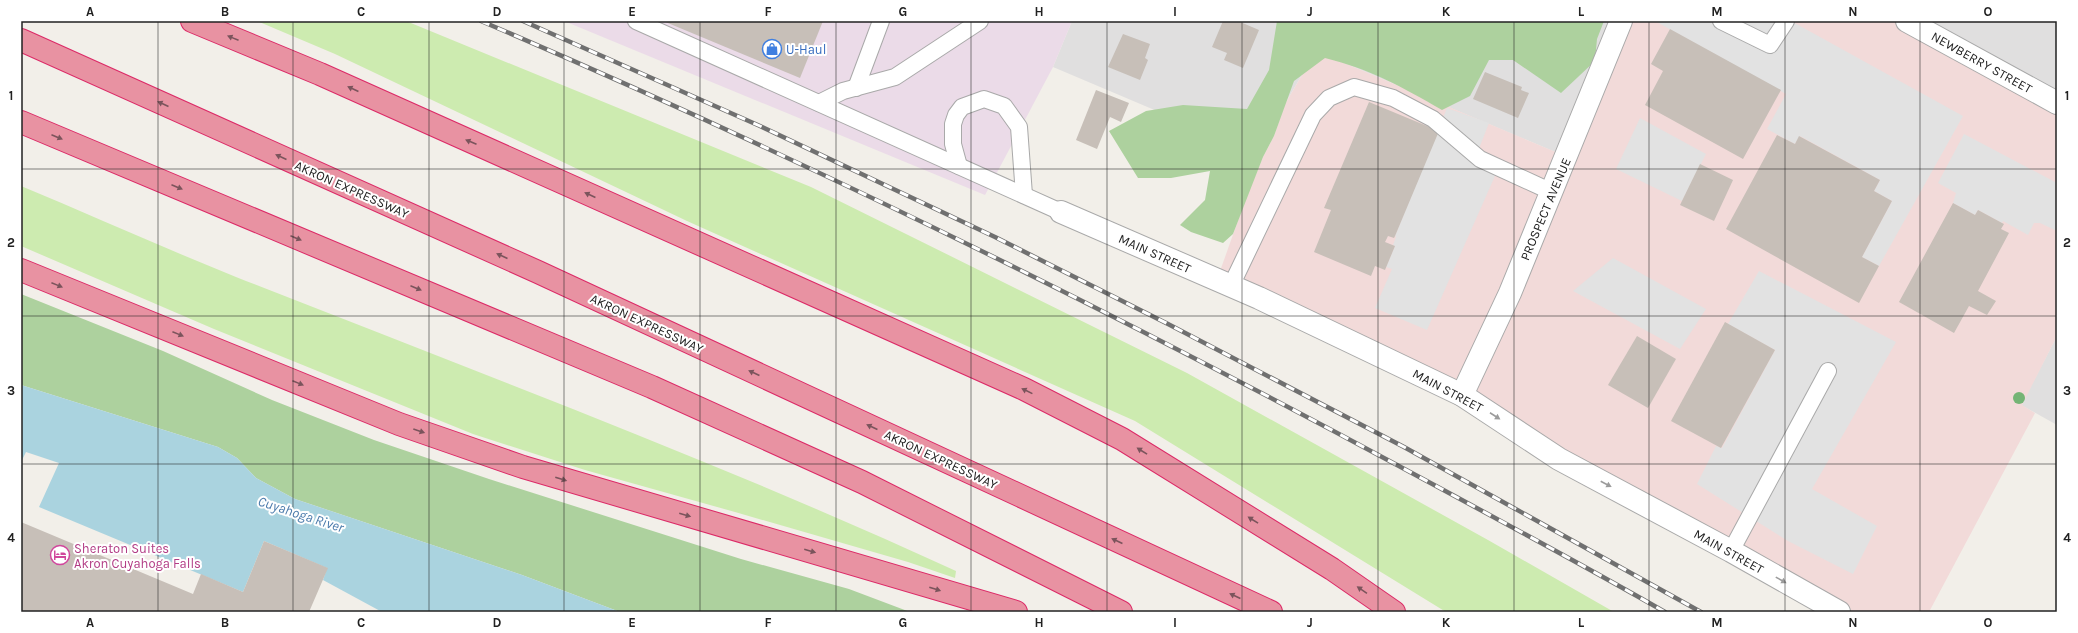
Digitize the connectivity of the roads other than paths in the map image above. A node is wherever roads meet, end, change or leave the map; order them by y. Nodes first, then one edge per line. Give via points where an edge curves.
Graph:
1 (192, 21) edge
2 (636, 21) edge
3 (881, 21) edge
4 (980, 21) edge
5 (1621, 21) edge
6 (1720, 21) edge
7 (1786, 21) edge
8 (1907, 21) edge
9 (27, 43) edge
10 (856, 88) junction
11 (819, 103) junction
12 (2057, 103) edge
13 (21, 122) edge
14 (959, 166) junction
15 (1552, 192) junction
16 (1024, 195) junction
17 (1061, 212) joint
18 (21, 270) edge
19 (1232, 286) junction
20 (1828, 371) dead end
21 (1462, 395) junction
22 (1731, 551) junction
23 (1016, 612) edge
24 (1121, 612) edge
25 (1271, 612) edge
26 (1394, 612) edge
27 (1839, 612) edge

26 -> 1 highway via 1332,569 1122,439 1024,389 320,74
2 - 11 lane
3 - 10 lane
4 - 10 lane via 895,77
5 - 15 street, PROSPECT AVENUE
6 - 7 lane via 1770,45
8 - 12 street, NEWBERRY STREET
25 -> 9 highway, AKRON EXPRESSWAY via 538,272
10 - 11 lane via 843,91
11 - 14 lane
13 -> 24 highway via 659,391 862,482
14 - 16 lane
14 - 16 lane via 953,144 953,124 962,107 984,99 1004,106 1018,127
15 - 19 lane via 1480,159 1433,119 1394,98 1354,87 1329,98 1313,115
15 - 21 street, PROSPECT AVENUE via 1510,293
16 - 17 lane
17 - 19 street, MAIN STREET
18 -> 23 highway via 400,424 516,465
19 - 21 street, MAIN STREET
20 - 22 lane
21 -> 22 street, MAIN STREET via 1559,459
22 -> 27 street, MAIN STREET

